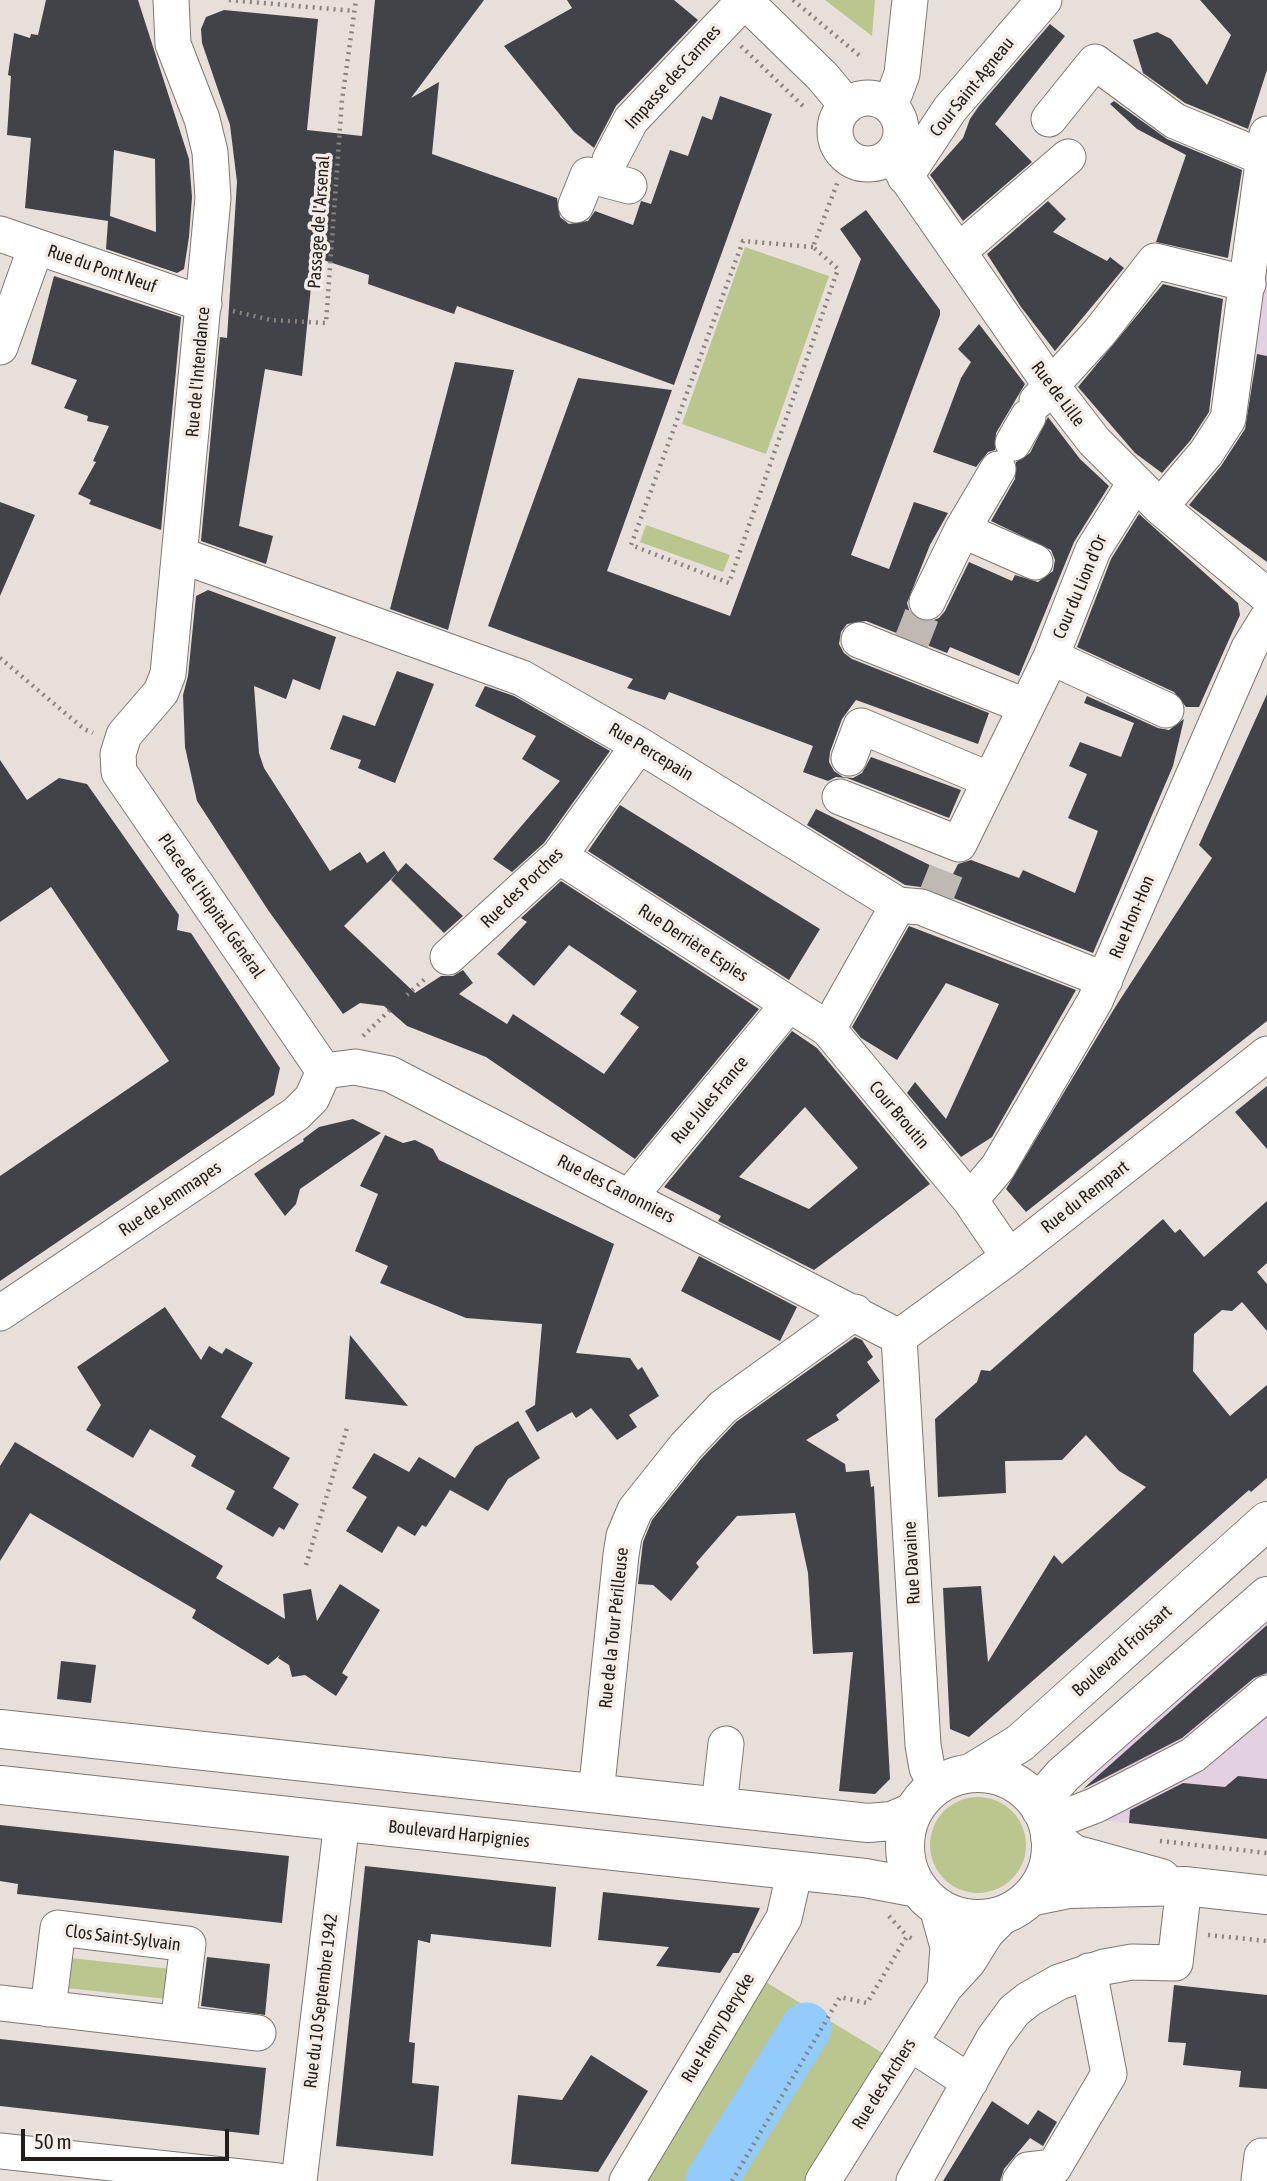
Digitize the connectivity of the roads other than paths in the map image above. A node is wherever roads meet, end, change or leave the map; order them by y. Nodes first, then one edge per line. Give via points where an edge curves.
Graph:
1 (171, 0) edge
2 (745, 0) edge
3 (910, 0) edge
4 (1044, 0) edge
5 (847, 106) junction
6 (890, 106) junction
7 (1049, 119) dead end
8 (1265, 145) edge
9 (1068, 157) dead end
10 (898, 166) junction
11 (576, 205) dead end
12 (0, 234) edge
13 (36, 247) junction
14 (958, 252) junction
15 (1248, 284) junction
16 (204, 304) junction
17 (0, 347) edge
18 (1025, 423) junction
19 (1135, 484) junction
20 (1160, 507) junction
21 (962, 530) junction
22 (180, 555) junction
23 (1035, 562) dead end
24 (1267, 596) edge
25 (927, 602) tunnel mouth
26 (1267, 619) edge
27 (859, 640) dead end
28 (1051, 657) junction
29 (1025, 706) junction
30 (1189, 716) junction
31 (122, 739) joint
32 (639, 745) junction
33 (990, 780) junction
34 (559, 856) junction
35 (933, 886) junction
36 (448, 957) dead end
37 (1105, 980) junction
38 (789, 1004) junction
39 (828, 1029) junction
40 (1267, 1054) edge
41 (324, 1071) junction
42 (630, 1196) junction
43 (970, 1200) junction
44 (1009, 1257) junction
45 (855, 1312) junction
46 (0, 1313) edge
47 (899, 1338) junction
48 (1267, 1521) edge
49 (1267, 1596) edge
50 (1267, 1693) edge
51 (0, 1729) edge
52 (726, 1744) dead end
53 (971, 1773) junction
54 (0, 1785) edge
55 (596, 1794) junction
56 (924, 1799) junction
57 (719, 1807) junction
58 (342, 1822) junction
59 (1046, 1824) junction
60 (794, 1870) junction
61 (1184, 1886) junction
62 (1267, 1895) edge
63 (928, 1898) junction
64 (1018, 1905) junction
65 (1089, 1971) junction
66 (945, 1987) junction
67 (0, 2003) edge
68 (48, 2009) junction
69 (178, 2024) junction
70 (258, 2034) dead end
71 (910, 2043) junction
72 (971, 2082) junction
73 (0, 2151) edge
74 (1267, 2156) edge
75 (1049, 2174) edge
76 (832, 2178) edge
77 (278, 2181) edge
78 (299, 2181) edge
79 (627, 2181) edge
80 (914, 2181) edge
81 (1020, 2181) edge
82 (1259, 2181) edge

1 - 16 street, Rue de l'Intendance via 173,44 202,119 212,169
2 - 5 street
2 - 11 street, Impasse des Carmes via 631,120 619,173 588,175
3 - 6 street via 902,74
4 - 10 street, Cour Saint-Agneau
5 - 6 street via 868,98
5 - 10 street via 835,131 844,153 855,161
6 - 10 street via 901,130
7 - 8 street via 1095,62 1175,121
8 - 15 street
9 - 14 street
10 - 14 street, Rue de Lille
12 - 13 street, Rue du Pont Neuf
13 - 16 street, Rue du Pont Neuf
13 - 17 street
14 - 18 street, Rue de Lille
15 - 18 street via 1155,261
15 - 20 street via 1228,419
16 - 22 street, Rue de l'Intendance
18 - 19 street, Rue de Lille via 1094,441
18 - 21 street
19 - 20 street, Rue de Lille
19 - 28 street, Cour du Lion d'Or via 1093,550
20 - 24 street, Rue de Lille
21 - 23 street
21 - 25 street
22 - 31 street, Rue de l'Intendance via 166,682
22 - 32 street, Rue Percepain via 522,678
26 - 30 street, Rue Hon-Hon via 1249,648
27 - 29 street via 907,653
28 - 29 street, Cour du Lion d'Or
28 - 30 street, Cour du Lion d'Or
29 - 33 street, Cour du Lion d'Or
30 - 37 street, Rue Hon-Hon
31 - 41 street, Place de l'Hôpital Général via 119,772
32 - 34 street, Rue des Porches
32 - 35 street, Rue Percepain
33 - 35 street, Cour du Lion d'Or
33 - 35 street via 861,726 842,780
34 - 36 street, Rue des Porches
34 - 38 street, Rue Derrière Espies
35 - 37 street, Rue Percepain
35 - 39 street, Cour du Lion d'Or
37 - 43 street, Rue Hon-Hon via 998,1167
38 - 39 street, Rue Derrière Espies
38 - 42 street, Rue Jules France
39 - 43 street, Cour Broutin
40 - 44 street, Rue du Rempart
41 - 42 street, Rue des Canonniers via 355,1067 390,1074
41 - 46 street, Rue de Jemmapes via 312,1098 296,1114
42 - 45 street, Rue des Canonniers
43 - 44 street, Cour Broutin
44 - 47 street, Rue du Rempart
45 - 47 street, Rue des Canonniers
45 - 55 street, Rue de la Tour Périlleuse via 723,1407 635,1510 621,1555
47 - 56 street, Rue Davaine via 927,1769
48 - 53 main road, Boulevard Froissart via 1020,1743
49 - 59 main road via 1063,1775 1049,1791
50 - 59 street via 1194,1755 1096,1805
51 - 55 main road
52 - 57 street
53 - 56 main road
53 - 59 main road, Boulevard Harpignies via 1008,1780 1023,1789
54 - 58 main road, Boulevard Harpignies
55 - 57 main road
56 - 57 main road via 892,1821 875,1823
56 - 63 main road via 906,1829 905,1855
58 - 60 main road, Boulevard Harpignies
58 - 78 street, Rue du 10 Septembre 1942
59 - 61 main road, Boulevard Harpignies via 1074,1854
59 - 64 main road via 1045,1874
60 - 63 main road, Boulevard Harpignies via 881,1880
60 - 79 street, Rue Henry Derycke via 784,1918
61 - 62 main road, Boulevard Harpignies
61 - 64 main road, Boulevard Harpignies via 1069,1889
61 - 65 street via 1175,1963 1132,1962
63 - 64 main road, Boulevard Harpignies via 971,1919
63 - 66 street, Rue des Archers via 948,1947
64 - 66 street, Rue des Archers via 986,1933
65 - 72 street via 1044,1990 1014,2011
65 - 75 street via 1109,2074
66 - 71 street, Rue des Archers
67 - 68 street
68 - 69 street
68 - 69 street, Clos Saint-Sylvain via 58,1928 188,1944
69 - 70 street
71 - 72 street
71 - 76 street, Rue des Archers
72 - 80 street
73 - 77 street
74 - 82 street via 1262,2156
75 - 81 street via 1028,2170

